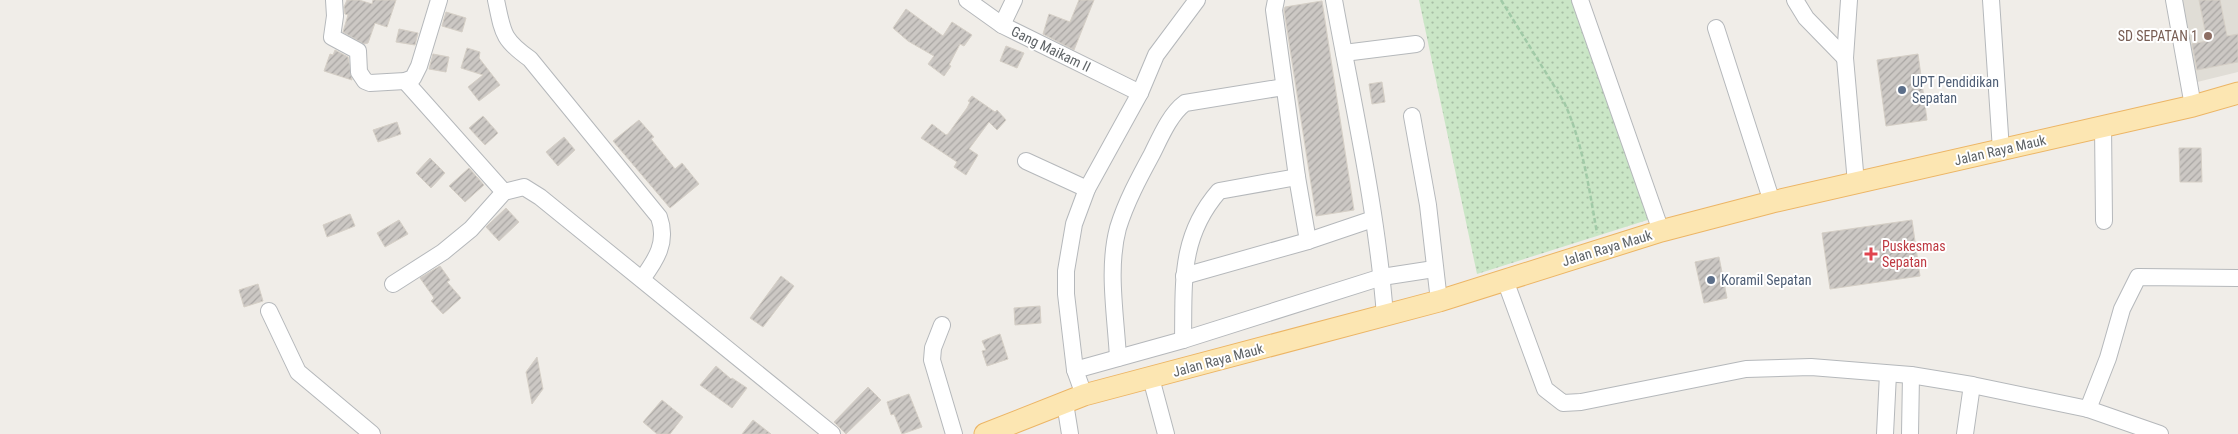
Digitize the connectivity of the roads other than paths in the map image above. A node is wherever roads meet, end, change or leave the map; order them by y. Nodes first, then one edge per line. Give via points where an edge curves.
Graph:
1 (334, 0) edge
2 (439, 0) edge
3 (496, 0) edge
4 (967, 0) edge
5 (1014, 0) edge
6 (1197, 0) edge
7 (1276, 0) edge
8 (1334, 0) edge
9 (1580, 0) edge
10 (1795, 0) edge
11 (1849, 0) edge
12 (1991, 0) edge
13 (2174, 0) edge
14 (1002, 25) junction
15 (1716, 28) dead end
16 (1416, 44) dead end
17 (1344, 53) junction
18 (1845, 58) junction
19 (405, 81) junction
20 (1284, 87) junction
21 (1140, 93) junction
22 (2238, 93) edge
23 (2193, 106) junction
24 (1412, 116) dead end
25 (2103, 125) junction
26 (2001, 150) junction
27 (1026, 161) dead end
28 (1296, 177) junction
29 (1856, 183) junction
30 (1087, 189) junction
31 (504, 192) junction
32 (1772, 202) junction
33 (1373, 219) junction
34 (2104, 221) dead end
35 (1661, 231) junction
36 (1308, 241) junction
37 (1434, 269) junction
38 (1184, 276) junction
39 (1382, 277) junction
40 (2238, 278) edge
41 (642, 279) junction
42 (1505, 280) junction
43 (393, 284) dead end
44 (1439, 301) junction
45 (269, 311) dead end
46 (1385, 316) junction
47 (942, 324) dead end
48 (1184, 340) junction
49 (1118, 358) junction
50 (1075, 370) junction
51 (1888, 374) junction
52 (1911, 375) junction
53 (1151, 378) junction
54 (1972, 385) junction
55 (1075, 399) junction
56 (2088, 409) junction
57 (372, 434) edge
58 (832, 434) edge
59 (954, 434) edge
60 (985, 434) edge
61 (1070, 434) edge
62 (1166, 434) edge
63 (1885, 434) edge
64 (1910, 434) edge
65 (1965, 434) edge
66 (2160, 434) edge

1 - 19 street via 332,38 358,51 359,72 366,81
2 - 19 street via 416,75
3 - 41 street via 505,38 530,59 660,217 661,249
4 - 14 street, Gang Maikam II
5 - 14 street
6 - 21 street via 1156,55
7 - 20 street via 1274,10
8 - 17 street
9 - 35 street
10 - 18 street via 1806,18
11 - 18 street
12 - 26 street
13 - 23 street
14 - 21 street, Gang Maikam II
15 - 32 street
16 - 17 street
17 - 33 street
18 - 29 street
19 - 31 street
20 - 28 street
20 - 49 street via 1185,103 1162,135 1127,203 1118,229 1114,280
21 - 30 street
22 - 23 main road, Jalan Raya Mauk
23 - 25 main road, Jalan Raya Mauk
24 - 37 street via 1428,206
25 - 26 main road, Jalan Raya Mauk
25 - 34 street
26 - 29 main road, Jalan Raya Mauk
27 - 30 street
28 - 36 street
28 - 38 street via 1219,191 1206,208 1192,237
29 - 32 main road, Jalan Raya Mauk
30 - 50 street via 1074,224 1066,271
31 - 41 street via 527,188
31 - 43 street via 472,229
32 - 35 main road, Jalan Raya Mauk
33 - 36 street
33 - 39 street
35 - 42 main road, Jalan Raya Mauk
36 - 38 street
37 - 39 street
37 - 44 street
38 - 48 street
39 - 46 street
39 - 48 street
40 - 56 street via 2138,277 2122,309 2108,358
41 - 58 street
42 - 44 main road, Jalan Raya Mauk
42 - 51 street via 1546,388 1563,403 1746,369 1811,367
44 - 46 main road, Jalan Raya Mauk
45 - 57 street via 298,372
46 - 53 main road, Jalan Raya Mauk
47 - 59 street via 932,360
48 - 49 street
49 - 50 street
50 - 55 street
51 - 52 street
51 - 63 street
52 - 54 street
52 - 64 street
53 - 55 main road, Jalan Raya Mauk
53 - 62 street
54 - 56 street
54 - 65 street
55 - 60 main road, Jalan Raya Mauk
55 - 61 street
56 - 66 street

